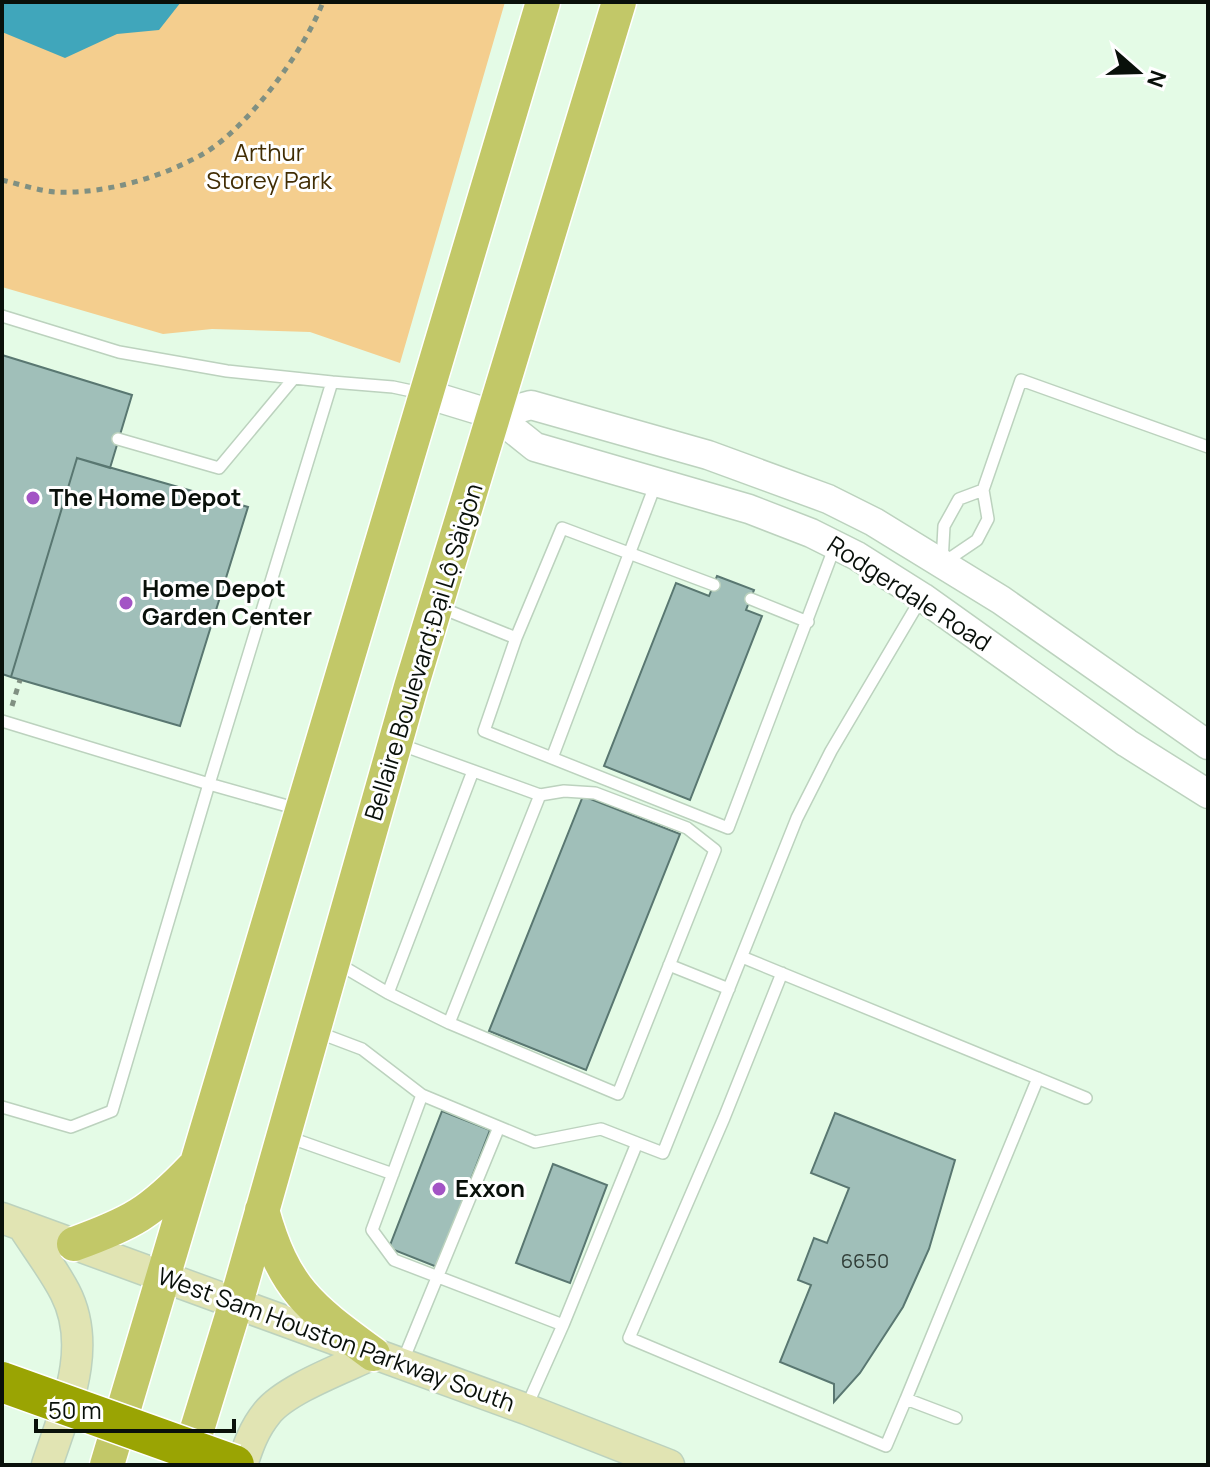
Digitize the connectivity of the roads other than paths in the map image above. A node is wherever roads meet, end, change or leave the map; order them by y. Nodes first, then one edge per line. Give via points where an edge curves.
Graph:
1 (543, 2) edge
2 (619, 2) edge
3 (2, 316) edge
4 (294, 378) junction
5 (332, 382) junction
6 (426, 394) junction
7 (495, 415) junction
8 (118, 439) dead end
9 (1208, 447) edge
10 (656, 482) junction
11 (983, 490) junction
12 (836, 545) junction
13 (629, 552) junction
14 (942, 563) junction
15 (714, 585) dead end
16 (922, 597) junction
17 (751, 599) dead end
18 (436, 606) junction
19 (808, 622) junction
20 (516, 638) junction
21 (4, 722) edge
22 (395, 742) junction
23 (1208, 745) edge
24 (552, 758) junction
25 (473, 771) junction
26 (209, 784) junction
27 (1208, 794) edge
28 (540, 795) junction
29 (302, 810) junction
30 (742, 957) junction
31 (333, 961) junction
32 (669, 965) junction
33 (782, 973) junction
34 (729, 989) junction
35 (388, 993) junction
36 (449, 1023) junction
37 (313, 1030) junction
38 (1038, 1078) junction
39 (422, 1095) junction
40 (1086, 1098) dead end
41 (2, 1107) edge
42 (499, 1127) junction
43 (283, 1135) junction
44 (637, 1143) junction
45 (196, 1165) junction
46 (393, 1174) junction
47 (262, 1210) junction
48 (12, 1221) edge
49 (74, 1244) junction
50 (163, 1277) junction
51 (437, 1277) junction
52 (236, 1303) junction
53 (563, 1325) junction
54 (387, 1359) junction
55 (2, 1382) edge
56 (906, 1399) junction
57 (526, 1409) junction
58 (956, 1418) dead end
59 (47, 1465) edge
60 (107, 1465) edge
61 (186, 1465) edge
62 (234, 1465) edge
63 (242, 1465) edge
64 (669, 1465) edge

1 - 6 main road
2 - 7 main road, Bellaire Boulevard;Đại Lộ Sàigòn
3 - 4 lane via 119,352
4 - 5 lane
4 - 8 lane via 219,468
5 - 6 lane
5 - 26 lane
6 - 7 street, Rodgerdale Road
6 - 29 main road
7 - 10 street, Rodgerdale Road via 535,447
7 - 14 street, Rodgerdale Road via 531,405 708,455 828,499
7 - 18 main road, Bellaire Boulevard;Đại Lộ Sàigòn
9 - 11 lane via 1021,380
10 - 12 street, Rodgerdale Road via 749,509
10 - 13 lane
11 - 14 lane via 959,499 944,526
11 - 14 lane via 988,519 977,540
12 - 16 street, Rodgerdale Road
12 - 19 lane
13 - 15 lane
13 - 20 lane via 562,528
13 - 24 lane
14 - 16 street
14 - 23 street, Rodgerdale Road
16 - 27 street, Rodgerdale Road
16 - 30 lane via 797,818
17 - 19 lane
18 - 20 lane
18 - 22 main road, Bellaire Boulevard;Đại Lộ Sàigòn
19 - 24 lane via 728,828
20 - 24 lane via 484,731
21 - 26 lane
22 - 25 lane
22 - 31 main road, Bellaire Boulevard;Đại Lộ Sàigòn
25 - 28 lane
25 - 35 lane
26 - 29 lane
26 - 41 lane via 112,1111 71,1127
28 - 32 lane via 595,793 687,828 715,850
28 - 36 lane
29 - 45 main road
30 - 33 lane
30 - 34 lane
31 - 35 lane
31 - 37 main road, Bellaire Boulevard;Đại Lộ Sàigòn
32 - 34 lane
32 - 36 lane via 618,1094
33 - 38 lane
33 - 56 lane via 629,1338 886,1446
34 - 44 lane via 663,1153
35 - 36 lane
37 - 39 lane via 362,1049
37 - 43 main road, Bellaire Boulevard;Đại Lộ Sàigòn
38 - 40 lane
38 - 56 lane
39 - 42 lane
39 - 46 lane
42 - 44 lane via 535,1142 601,1129
42 - 51 lane
43 - 46 lane
43 - 47 main road, Bellaire Boulevard;Đại Lộ Sàigòn
44 - 53 lane
45 - 49 main road via 140,1217
45 - 50 main road
46 - 51 lane via 372,1230 394,1260
47 - 52 main road, Bellaire Boulevard;Đại Lộ Sàigòn
47 - 54 main road via 280,1262 304,1299 319,1315
48 - 49 main road, West Sam Houston Parkway South
48 - 59 main road via 66,1294 78,1332 73,1384
49 - 50 main road, West Sam Houston Parkway South
50 - 52 main road, West Sam Houston Parkway South
50 - 60 main road
51 - 53 lane
51 - 54 lane
52 - 54 main road, West Sam Houston Parkway South
52 - 61 main road, Bellaire Boulevard;Đại Lộ Sàigòn
53 - 57 lane
54 - 57 main road, West Sam Houston Parkway South
54 - 63 main road via 299,1389 269,1411 251,1438
55 - 62 highway, bridge
56 - 58 lane
57 - 64 main road, West Sam Houston Parkway South

